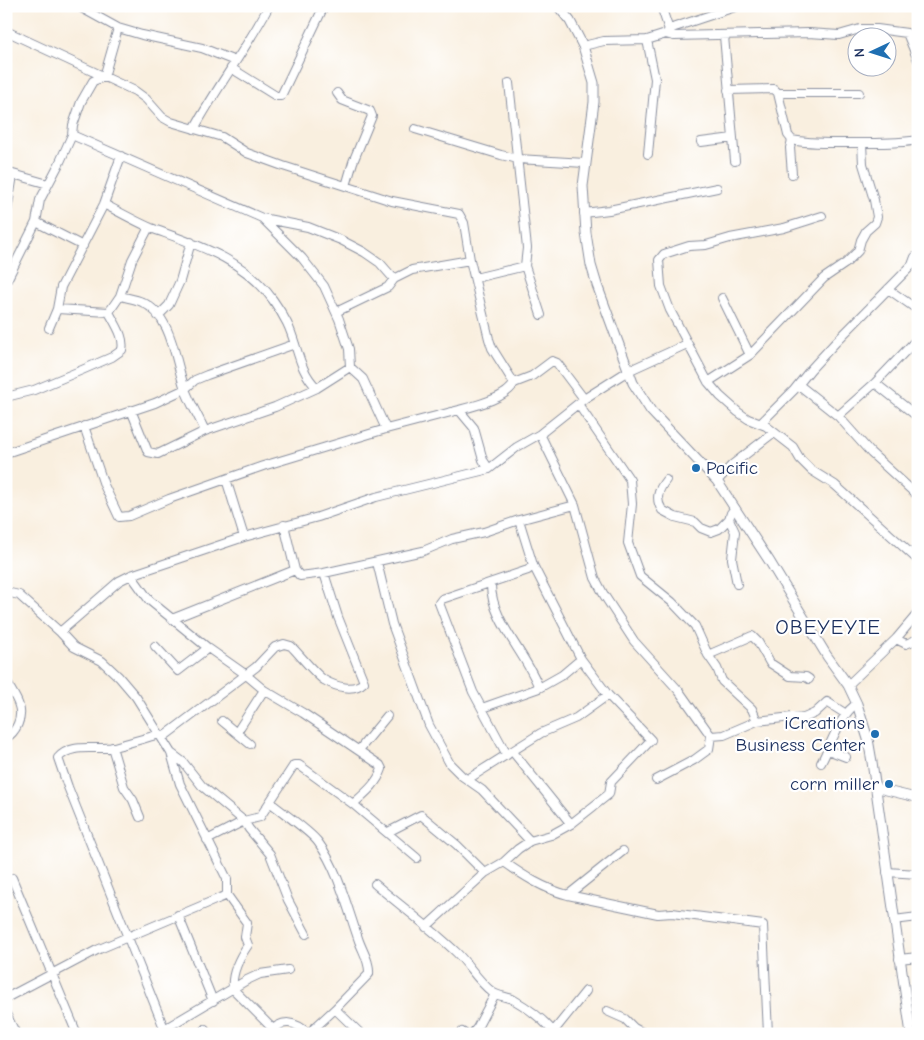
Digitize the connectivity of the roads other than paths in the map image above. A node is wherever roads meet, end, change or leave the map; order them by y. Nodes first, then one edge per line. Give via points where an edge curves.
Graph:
1 (269, 6) edge
2 (324, 6) edge
3 (558, 6) edge
4 (662, 6) edge
5 (711, 6) edge
6 (738, 6) edge
7 (81, 7) edge
8 (714, 15) junction
9 (118, 28) junction
10 (6, 31) edge
11 (668, 32) junction
12 (724, 36) junction
13 (647, 40) junction
14 (583, 46) junction
15 (918, 60) edge
16 (233, 64) junction
17 (104, 77) junction
18 (509, 83) dead end
19 (728, 90) junction
20 (337, 93) dead end
21 (778, 93) junction
22 (859, 93) dead end
23 (415, 129) dead end
24 (194, 130) junction
25 (72, 134) junction
26 (733, 138) junction
27 (792, 140) junction
28 (918, 140) edge
29 (701, 142) dead end
30 (862, 143) junction
31 (648, 154) dead end
32 (121, 156) junction
33 (518, 159) junction
34 (735, 160) dead end
35 (585, 163) junction
36 (10, 174) edge
37 (792, 174) dead end
38 (48, 184) junction
39 (346, 186) junction
40 (717, 188) dead end
41 (104, 204) junction
42 (584, 213) junction
43 (822, 216) dead end
44 (6, 217) edge
45 (262, 218) junction
46 (36, 222) junction
47 (149, 227) junction
48 (191, 242) junction
49 (83, 246) junction
50 (915, 257) dead end
51 (470, 260) junction
52 (526, 266) junction
53 (475, 278) junction
54 (394, 279) junction
55 (6, 282) edge
56 (888, 289) junction
57 (120, 296) junction
58 (722, 298) dead end
59 (57, 309) junction
60 (918, 310) edge
61 (109, 312) junction
62 (336, 312) junction
63 (541, 315) dead end
64 (158, 316) junction
65 (48, 328) dead end
66 (918, 338) edge
67 (295, 344) junction
68 (687, 344) junction
69 (750, 356) junction
70 (350, 367) junction
71 (628, 371) junction
72 (708, 382) junction
73 (514, 383) junction
74 (875, 383) junction
75 (799, 385) junction
76 (317, 388) junction
77 (185, 389) junction
78 (6, 397) edge
79 (581, 401) junction
80 (131, 410) junction
81 (459, 410) junction
82 (838, 416) junction
83 (917, 416) edge
84 (760, 424) junction
85 (84, 426) junction
86 (386, 429) junction
87 (205, 431) junction
88 (773, 433) junction
89 (540, 434) junction
90 (6, 453) edge
91 (489, 469) junction
92 (226, 479) junction
93 (666, 480) dead end
94 (717, 481) junction
95 (918, 496) edge
96 (575, 505) junction
97 (735, 508) junction
98 (729, 519) junction
99 (518, 520) junction
100 (284, 525) junction
101 (244, 537) junction
102 (918, 560) edge
103 (377, 562) junction
104 (532, 565) junction
105 (295, 570) junction
106 (324, 573) junction
107 (131, 575) junction
108 (491, 583) junction
109 (737, 584) dead end
110 (6, 592) edge
111 (918, 613) edge
112 (172, 618) junction
113 (60, 632) junction
114 (896, 639) junction
115 (918, 639) edge
116 (155, 646) dead end
117 (208, 648) junction
118 (708, 655) junction
119 (581, 660) junction
120 (245, 674) junction
121 (809, 679) dead end
122 (6, 682) edge
123 (848, 685) junction
124 (539, 688) junction
125 (264, 690) junction
126 (608, 695) junction
127 (857, 704) junction
128 (482, 708) junction
129 (846, 714) junction
130 (387, 716) dead end
131 (222, 721) dead end
132 (756, 721) junction
133 (237, 732) junction
134 (161, 736) junction
135 (712, 736) junction
136 (6, 738) edge
137 (250, 744) dead end
138 (112, 748) junction
139 (358, 750) junction
140 (828, 750) junction
141 (171, 753) junction
142 (510, 753) junction
143 (846, 757) dead end
144 (821, 763) dead end
145 (468, 779) junction
146 (656, 780) dead end
147 (876, 788) junction
148 (918, 798) edge
149 (270, 803) junction
150 (353, 804) junction
151 (140, 817) dead end
152 (244, 821) junction
153 (571, 824) junction
154 (388, 832) junction
155 (207, 840) junction
156 (530, 841) junction
157 (623, 851) dead end
158 (417, 858) dead end
159 (504, 862) junction
160 (888, 872) junction
161 (485, 873) junction
162 (918, 874) edge
163 (6, 881) edge
164 (375, 884) dead end
165 (228, 895) junction
166 (568, 895) junction
167 (178, 915) junction
168 (918, 917) edge
169 (894, 920) junction
170 (426, 928) junction
171 (306, 934) dead end
172 (128, 936) junction
173 (918, 957) edge
174 (899, 959) junction
175 (288, 970) dead end
176 (52, 974) junction
177 (233, 989) junction
178 (586, 990) dead end
179 (495, 994) junction
180 (6, 998) edge
181 (213, 1001) junction
182 (335, 1009) junction
183 (607, 1011) dead end
184 (6, 1014) edge
185 (164, 1028) junction
186 (271, 1031) edge
187 (634, 1031) edge
188 (309, 1033) edge
189 (554, 1033) edge
190 (16, 1034) edge
191 (77, 1034) edge
192 (156, 1034) edge
193 (362, 1034) edge
194 (460, 1034) edge
195 (465, 1034) edge
196 (472, 1034) edge
197 (645, 1034) edge
198 (768, 1034) edge
199 (911, 1034) edge

1 - 16 street
2 - 16 street via 281,96 276,96
3 - 14 main road via 570,20
4 - 11 street
5 - 8 street
6 - 8 street
7 - 9 street
8 - 11 street
9 - 16 street via 202,48
9 - 17 street
10 - 17 street
11 - 12 street via 674,36
11 - 13 street
12 - 15 street via 902,31 910,35
12 - 19 street
13 - 14 street via 604,41
13 - 31 street via 655,79
14 - 35 main road via 594,83
16 - 24 street
17 - 24 street via 135,91 162,117
17 - 25 street via 93,81 81,102
18 - 33 street
19 - 21 street via 768,88
19 - 26 street
20 - 39 street via 342,100 370,111 372,116
21 - 22 street
21 - 27 street
23 - 33 street
24 - 39 street via 222,137 248,153
25 - 32 street
25 - 38 street
26 - 29 street
26 - 34 street
27 - 30 street
27 - 37 street
28 - 30 street
30 - 69 street via 863,164 877,217 874,223 863,236 858,251 824,278
32 - 41 street
32 - 45 street
33 - 35 street
33 - 52 street
35 - 42 main road
36 - 38 street
36 - 44 street
38 - 46 street via 40,200
39 - 51 street via 392,201 460,214
40 - 42 street
41 - 47 street
41 - 49 street
42 - 71 main road via 591,265
43 - 68 street via 784,228 689,246 664,254 659,260 661,286
45 - 54 street via 308,227 341,240 380,263
45 - 62 street via 302,258 324,286
46 - 49 street
46 - 55 street
47 - 48 street
47 - 57 street via 132,260
48 - 64 street via 170,306
48 - 67 street via 226,258 266,290
49 - 59 street via 61,288
50 - 56 street via 912,265
51 - 53 street
51 - 54 street via 412,270
52 - 53 street
52 - 63 street
53 - 73 street via 492,348
54 - 62 street via 388,287
56 - 60 street
56 - 75 street
57 - 61 street
57 - 64 street via 142,302
58 - 69 street
59 - 61 street
59 - 65 street
61 - 78 street via 120,335 122,350 34,390
62 - 70 street via 349,350
64 - 77 street via 173,344
66 - 74 street
67 - 76 street via 304,372
67 - 77 street via 207,374
68 - 71 street
68 - 72 street
69 - 72 street
70 - 76 street
70 - 86 street via 363,379
71 - 79 street
71 - 94 main road via 652,411
72 - 84 street via 738,412
73 - 79 street via 532,376 552,362 557,363
73 - 81 street via 512,389 498,396
74 - 82 street
74 - 83 street
75 - 82 street
75 - 84 street
76 - 87 street via 276,407
77 - 80 street
77 - 87 street
79 - 89 street
79 - 118 street via 630,480 632,504 628,543 640,576 695,626
80 - 85 street
80 - 87 street via 148,452 158,454
81 - 86 street
81 - 91 street via 474,428 483,460
82 - 95 street via 871,453
84 - 88 street
85 - 90 street
85 - 92 street via 104,485 120,517
86 - 92 street
88 - 94 street
88 - 102 street via 793,447 811,470 834,485
89 - 91 street
89 - 96 street
91 - 100 street via 376,496 318,517
92 - 101 street
93 - 98 street via 657,496 662,510 711,532
94 - 97 main road
96 - 99 street
96 - 135 street via 595,578 613,610 634,641 679,691
97 - 98 street
97 - 123 main road
98 - 109 street via 735,532 732,559
99 - 103 street via 423,551
99 - 104 street
100 - 101 street
100 - 105 street
101 - 107 street
103 - 106 street
103 - 145 street via 392,624 429,725 450,764
104 - 108 street via 528,570
104 - 119 street
105 - 106 street via 300,576
105 - 112 street
106 - 120 street via 364,682 356,688 347,688 324,680 291,646 284,644 275,647
107 - 112 street via 149,600
107 - 113 street via 119,581
108 - 124 street via 491,595 508,634
108 - 128 street via 442,599 439,603
110 - 113 street via 19,595
111 - 114 street
112 - 117 street
113 - 134 street via 74,647 102,661 119,677
114 - 115 street via 906,644
114 - 123 street
116 - 117 street via 178,671
117 - 120 street
118 - 121 street via 752,636 770,663 790,676
118 - 132 street via 718,668 722,681 752,709
119 - 124 street
119 - 126 street
120 - 125 street
120 - 134 street via 213,701
122 - 136 street via 20,707 16,729
123 - 127 main road
124 - 128 street
125 - 133 street
125 - 139 street
126 - 142 street via 576,718 541,733
126 - 153 street via 651,740 611,782 609,794
127 - 129 street
127 - 147 main road via 868,739
128 - 142 street
129 - 132 street via 827,702 804,718
129 - 140 street
130 - 139 street
131 - 133 street
132 - 135 street via 724,735
133 - 137 street
134 - 138 street
134 - 141 street
135 - 146 street via 709,749
138 - 151 street via 124,787
138 - 172 street via 68,750 58,758
139 - 150 street via 382,769 372,787
140 - 143 street
140 - 144 street
141 - 152 street via 183,762 202,786
141 - 155 street via 180,784
142 - 145 street
142 - 153 street
145 - 156 street
147 - 148 street
147 - 160 main road
149 - 150 street via 290,770 299,765
149 - 152 street via 260,817
149 - 182 street via 317,840 324,851 343,891 370,968 369,974
150 - 154 street
152 - 155 street
152 - 171 street via 270,854
153 - 156 street via 551,835
154 - 158 street
154 - 161 street via 421,815
155 - 165 street via 227,880
156 - 159 street
157 - 166 street
159 - 161 street
159 - 166 street via 546,888
160 - 162 street
160 - 169 main road
161 - 170 street
163 - 176 street via 12,878
164 - 170 street
165 - 167 street
165 - 177 street via 247,923 245,938 248,945 238,960
166 - 198 street via 658,914 672,912 763,925
167 - 172 street
167 - 181 street
168 - 169 street
169 - 174 main road
170 - 179 street via 459,955
172 - 176 street
172 - 185 street
173 - 174 street
174 - 199 main road
175 - 177 street via 260,974
176 - 180 street
176 - 191 street
177 - 181 street
177 - 186 street
178 - 189 street
179 - 189 street via 512,999
179 - 196 street
181 - 185 street
182 - 188 street
182 - 193 street
183 - 187 street via 625,1019
184 - 190 street
185 - 192 street
186 - 188 street via 289,1022
187 - 197 street
194 - 195 street

